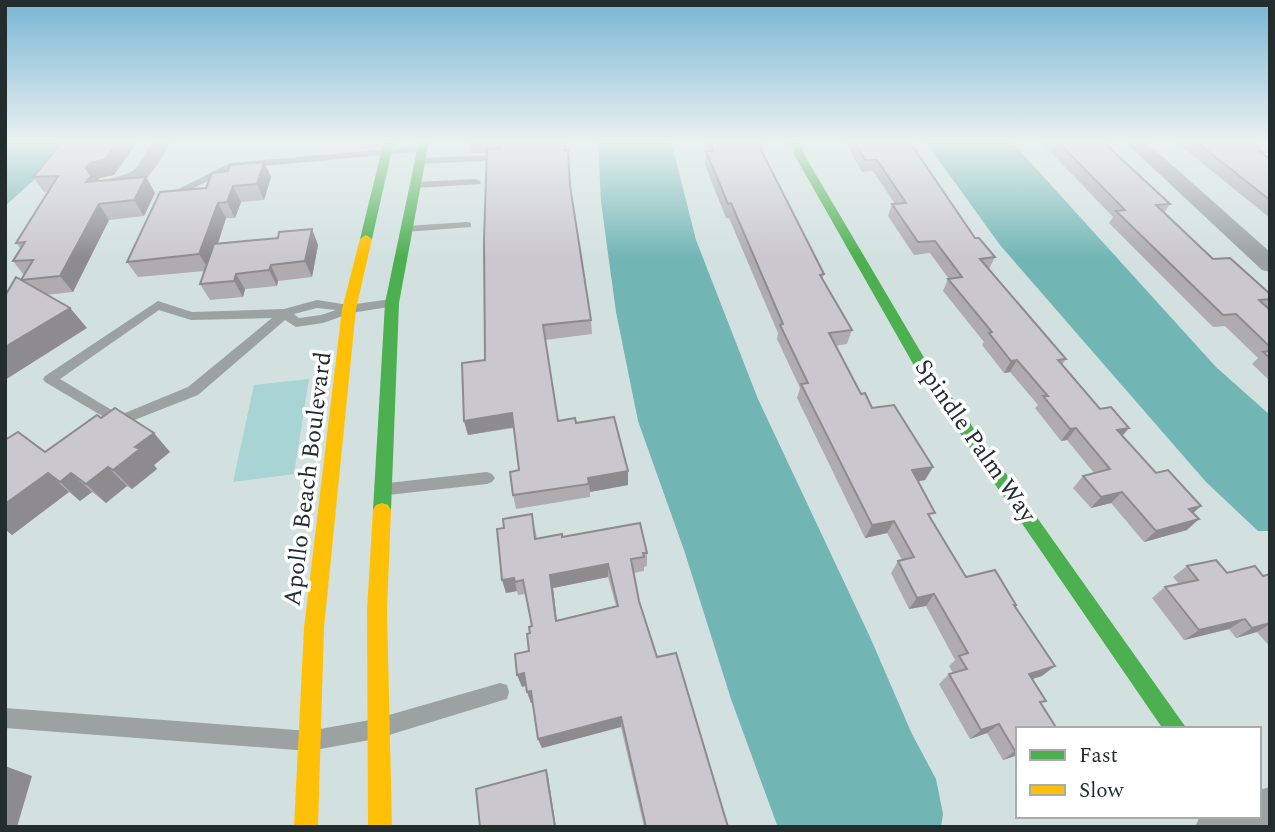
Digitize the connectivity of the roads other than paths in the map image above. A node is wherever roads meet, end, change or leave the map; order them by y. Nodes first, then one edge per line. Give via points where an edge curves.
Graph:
1 (137, 180) edge
2 (202, 180) edge
3 (380, 180) edge
4 (416, 180) edge
5 (814, 180) edge
6 (1176, 180) edge
7 (475, 182) dead end
8 (415, 185) junction
9 (108, 186) edge
10 (164, 199) edge
11 (467, 225) dead end
12 (406, 229) junction
13 (1270, 265) edge
14 (392, 303) junction
15 (349, 309) junction
16 (285, 313) junction
17 (487, 478) dead end
18 (383, 489) junction
19 (500, 692) dead end
20 (5, 718) edge
21 (1175, 727) edge
22 (379, 728) junction
23 (309, 740) junction
24 (306, 827) edge
25 (380, 827) edge

1 - 9 street
2 - 10 lane
3 - 15 main road, Apollo Beach Boulevard
4 - 8 main road
5 - 21 main road, Spindle Palm Way via 921,365
6 - 13 street
7 - 8 lane
8 - 12 main road
11 - 12 lane
12 - 14 main road
14 - 15 lane
14 - 18 main road
15 - 16 lane via 296,323
15 - 23 main road, Apollo Beach Boulevard via 313,628
16 - 16 lane via 191,316 158,305 50,379 119,421 193,391
17 - 18 lane
18 - 22 main road via 377,610
19 - 22 lane
20 - 23 lane
22 - 23 lane
22 - 25 main road
23 - 24 main road, Apollo Beach Boulevard

